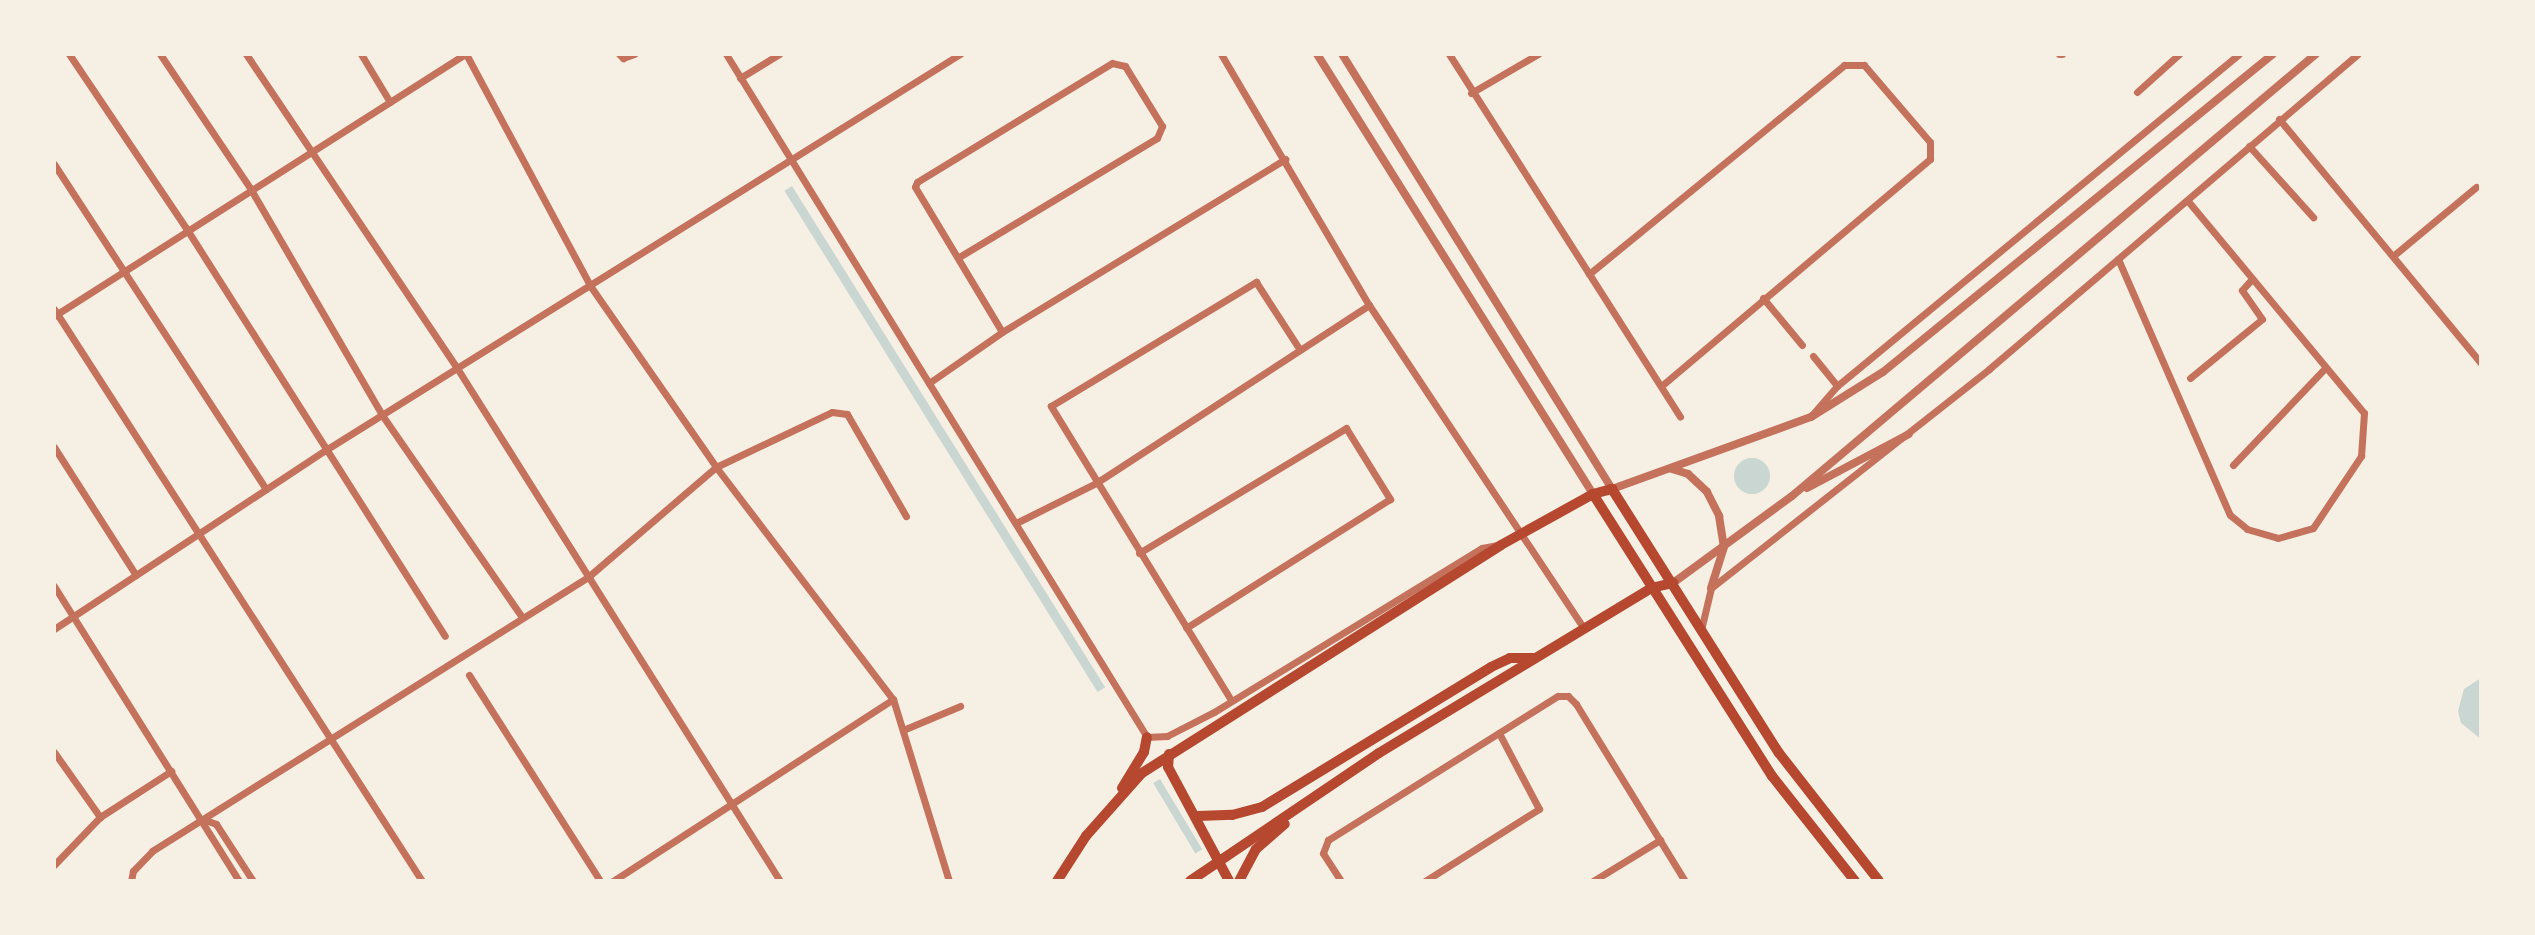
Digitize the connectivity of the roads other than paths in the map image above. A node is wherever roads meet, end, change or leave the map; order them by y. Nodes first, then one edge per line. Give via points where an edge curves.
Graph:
1 (69, 54) edge
2 (160, 54) edge
3 (246, 54) edge
4 (361, 54) edge
5 (466, 54) edge
6 (619, 54) edge
7 (634, 54) edge
8 (726, 54) edge
9 (779, 54) edge
10 (960, 54) edge
11 (1221, 54) edge
12 (1317, 54) edge
13 (1342, 54) edge
14 (1449, 54) edge
15 (1538, 54) edge
16 (2179, 54) edge
17 (2273, 54) edge
18 (2316, 54) edge
19 (2358, 54) edge
20 (2233, 56) edge
21 (740, 78) junction
22 (2137, 92) dead end
23 (1471, 93) junction
24 (390, 102) junction
25 (2279, 119) junction
26 (2249, 146) junction
27 (310, 153) junction
28 (1285, 159) junction
29 (789, 161) junction
30 (54, 164) edge
31 (2476, 187) dead end
32 (250, 188) junction
33 (2188, 201) junction
34 (2313, 217) dead end
35 (186, 228) junction
36 (2393, 256) junction
37 (959, 257) junction
38 (2118, 259) junction
39 (125, 270) junction
40 (1589, 274) junction
41 (2252, 279) junction
42 (591, 287) junction
43 (1763, 298) junction
44 (1369, 305) junction
45 (55, 313) edge
46 (1002, 332) junction
47 (1802, 345) dead end
48 (1298, 347) junction
49 (1813, 356) dead end
50 (2481, 363) edge
51 (457, 368) junction
52 (2325, 368) junction
53 (2190, 378) dead end
54 (929, 383) junction
55 (1661, 386) junction
56 (1837, 386) junction
57 (382, 415) junction
58 (1680, 417) dead end
59 (1811, 417) junction
60 (1909, 434) junction
61 (54, 447) edge
62 (324, 451) junction
63 (2233, 465) dead end
64 (716, 467) junction
65 (1671, 469) junction
66 (1096, 483) junction
67 (266, 489) junction
68 (1612, 489) junction
69 (1593, 494) junction
70 (1792, 496) junction
71 (906, 516) dead end
72 (1018, 522) junction
73 (201, 532) junction
74 (1522, 533) junction
75 (1501, 545) junction
76 (1724, 547) junction
77 (1139, 553) junction
78 (136, 575) junction
79 (588, 577) junction
80 (1673, 583) junction
81 (54, 586) edge
82 (1651, 588) junction
83 (1711, 588) junction
84 (73, 616) junction
85 (521, 616) junction
86 (1186, 628) junction
87 (54, 629) edge
88 (1584, 629) junction
89 (1701, 630) junction
90 (445, 636) dead end
91 (1535, 658) junction
92 (469, 675) dead end
93 (893, 699) junction
94 (1231, 700) junction
95 (960, 706) dead end
96 (903, 730) junction
97 (1499, 733) junction
98 (1147, 737) junction
99 (329, 740) junction
100 (54, 752) edge
101 (1379, 753) junction
102 (1169, 754) junction
103 (171, 771) junction
104 (1110, 805) junction
105 (730, 806) junction
106 (1198, 816) junction
107 (100, 817) junction
108 (203, 819) junction
109 (1660, 840) junction
110 (1220, 858) junction
111 (54, 865) edge
112 (131, 881) edge
113 (239, 881) edge
114 (253, 881) edge
115 (422, 881) edge
116 (600, 881) edge
117 (613, 881) edge
118 (780, 881) edge
119 (949, 881) edge
120 (1057, 881) edge
121 (1190, 881) edge
122 (1229, 881) edge
123 (1241, 881) edge
124 (1341, 881) edge
125 (1425, 881) edge
126 (1593, 881) edge
127 (1685, 881) edge
128 (1855, 881) edge
129 (1879, 881) edge

1 - 35 street
2 - 32 street
3 - 27 street
4 - 24 street
5 - 24 street
5 - 42 street
6 - 7 street
8 - 21 street
9 - 21 street
10 - 29 street
11 - 28 street
12 - 69 street
13 - 68 street
14 - 23 street
15 - 23 street
16 - 22 street
17 - 59 street via 1941,329
18 - 70 street
19 - 25 street
20 - 56 street
21 - 29 street
23 - 40 street
24 - 27 street
25 - 26 street
25 - 36 street
26 - 33 street
26 - 34 street
27 - 32 street
27 - 51 street
28 - 44 street
28 - 46 street
29 - 42 street
29 - 54 street
30 - 39 street
31 - 36 street
32 - 35 street
32 - 57 street
33 - 38 street
33 - 41 street
35 - 39 street
35 - 62 street
36 - 50 street
37 - 37 street via 915,187 920,179 1112,63 1125,66 1162,126 1157,138
37 - 46 street
38 - 52 street via 2230,515 2247,529 2289,537 2313,528 2361,456 2364,413
38 - 60 street
39 - 45 street
39 - 67 street
40 - 43 street via 1844,65 1864,65 1930,142 1930,159
40 - 55 street
41 - 52 street
41 - 53 street via 2242,290 2262,319
42 - 51 street
42 - 64 street
43 - 47 street
43 - 55 street
44 - 48 street
44 - 74 street
45 - 73 street
46 - 54 street
48 - 66 street
48 - 66 street via 1256,282 1051,406
49 - 56 street
51 - 57 street
51 - 79 street
52 - 63 street
54 - 72 street
55 - 58 street
56 - 59 street
57 - 62 street
57 - 85 street
59 - 65 street
60 - 70 street
60 - 83 street
61 - 78 street
62 - 67 street
62 - 90 street
64 - 71 street via 839,411 847,414
64 - 79 street
64 - 93 street
65 - 68 street
65 - 76 street via 1688,474 1707,492 1719,516
66 - 72 street
66 - 77 street
67 - 73 street
68 - 69 main road
68 - 80 main road
69 - 74 main road
69 - 82 main road
70 - 76 street
72 - 98 street
73 - 78 street
73 - 99 street
74 - 75 main road
74 - 88 street
75 - 94 street via 1482,548
75 - 102 main road
76 - 80 street
76 - 83 street
77 - 86 street
77 - 86 street via 1346,428 1390,499
78 - 84 street
79 - 85 street
79 - 105 street
80 - 82 main road
80 - 89 main road
81 - 84 street
82 - 88 main road
82 - 128 main road via 1772,776
83 - 89 street
84 - 87 street
84 - 103 street
85 - 99 street
86 - 94 street
88 - 91 main road
89 - 129 main road via 1779,753
91 - 101 main road
91 - 106 main road via 1510,658 1491,667 1262,807
92 - 116 street
93 - 96 street
93 - 105 street
94 - 98 street via 1167,736
95 - 96 street
96 - 119 street
97 - 109 street via 1558,696 1568,696
97 - 124 street via 1328,840 1323,853
97 - 125 street via 1539,809
98 - 104 main road via 1144,752
99 - 108 street
99 - 115 street
100 - 107 street
101 - 110 main road
101 - 123 main road via 1269,835
102 - 104 main road
102 - 106 main road via 1168,767
103 - 107 street
103 - 108 street
104 - 120 main road
105 - 117 street
105 - 118 street
106 - 110 main road
107 - 111 street
108 - 112 street via 152,851 133,871
108 - 113 street
108 - 114 street via 216,824
109 - 126 street
109 - 127 street
110 - 121 main road
110 - 122 main road

